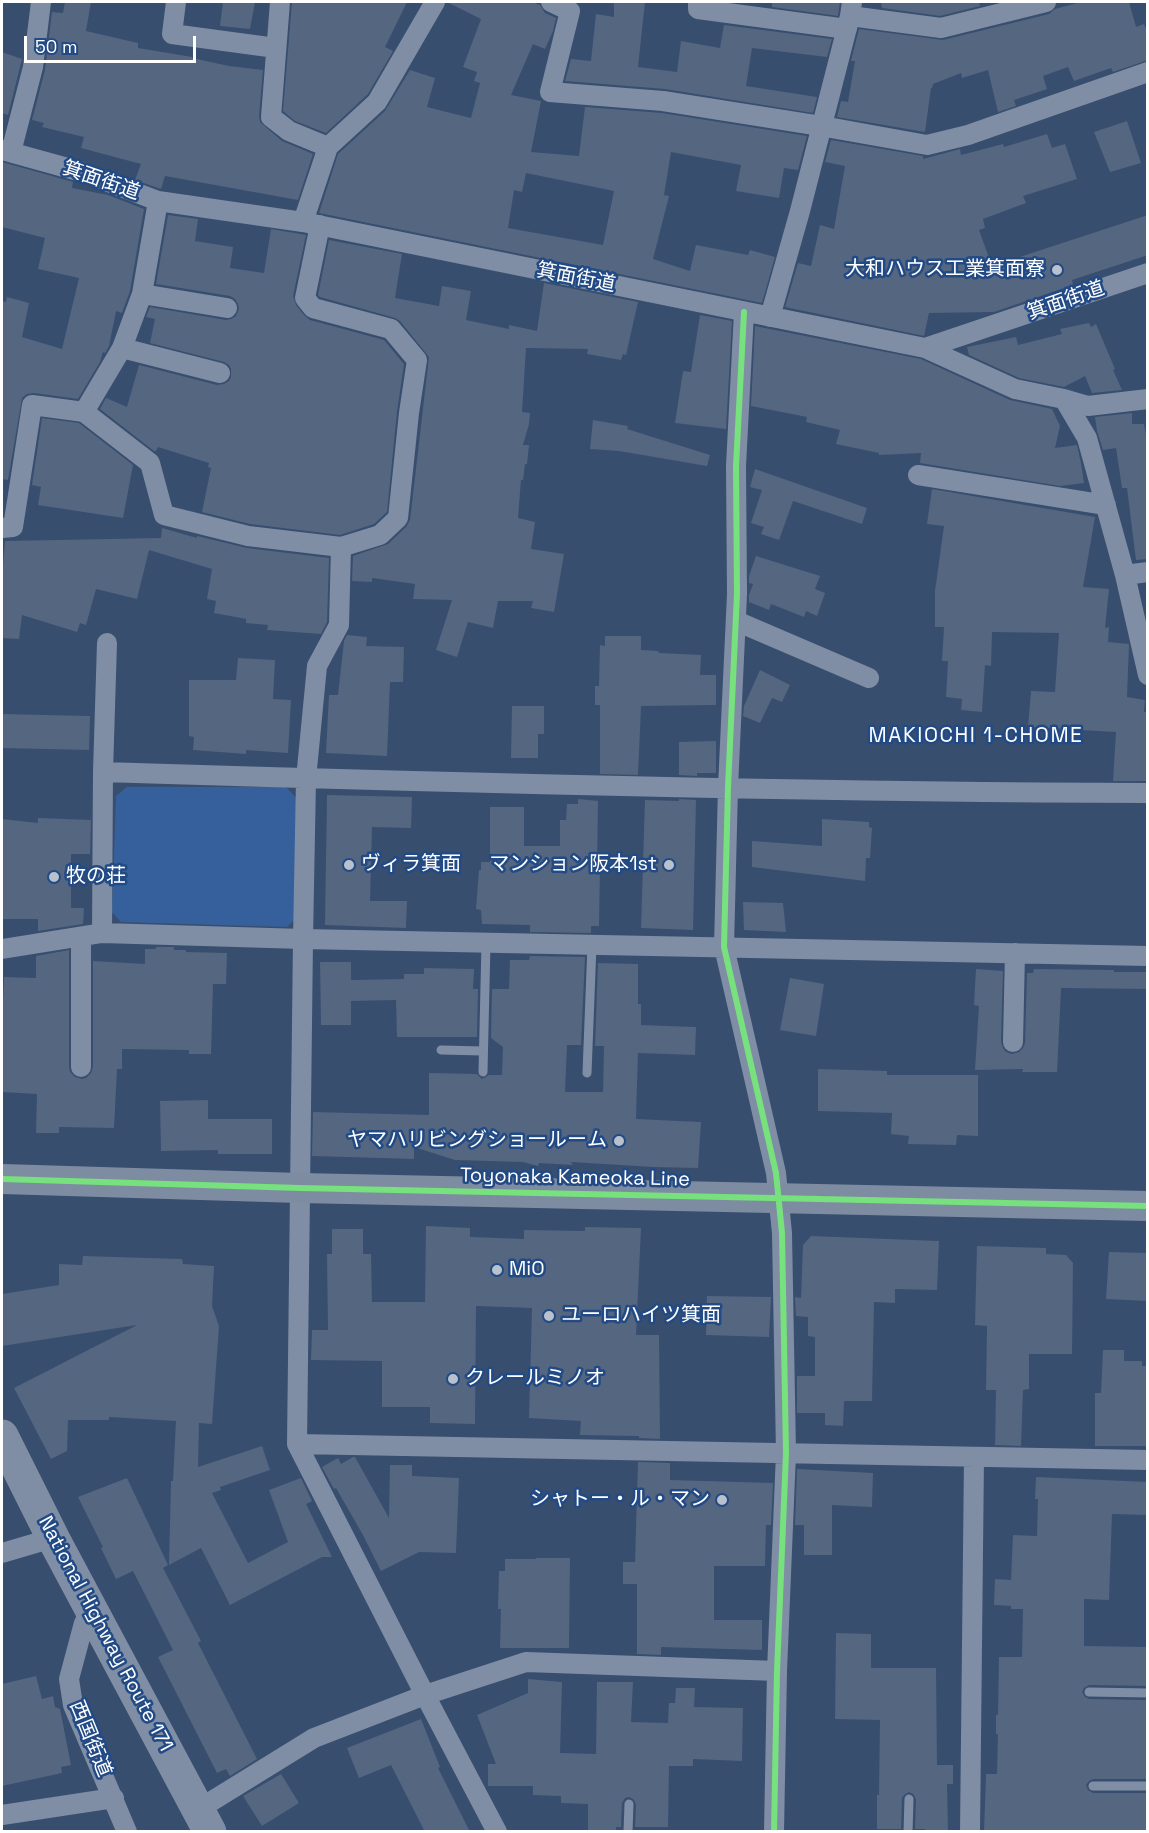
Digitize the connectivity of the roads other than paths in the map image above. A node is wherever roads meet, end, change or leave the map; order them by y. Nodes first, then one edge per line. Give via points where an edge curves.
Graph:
1 (41, 2) edge
2 (176, 2) edge
3 (280, 2) edge
4 (435, 2) edge
5 (551, 2) edge
6 (698, 2) edge
7 (1046, 2) edge
8 (849, 16) edge
9 (276, 48) junction
10 (1148, 72) edge
11 (821, 126) junction
12 (328, 147) junction
13 (6, 151) edge
14 (158, 201) junction
15 (312, 223) junction
16 (1148, 273) edge
17 (142, 294) junction
18 (227, 308) dead end
19 (744, 312) junction
20 (770, 317) junction
21 (122, 348) junction
22 (926, 348) junction
23 (220, 373) dead end
24 (1064, 399) junction
25 (1148, 399) edge
26 (84, 412) junction
27 (918, 475) dead end
28 (1106, 505) junction
29 (2, 528) edge
30 (342, 547) junction
31 (1148, 572) edge
32 (1125, 575) junction
33 (736, 621) junction
34 (106, 643) dead end
35 (1148, 675) edge
36 (869, 678) dead end
37 (103, 772) junction
38 (306, 779) junction
39 (728, 787) junction
40 (1148, 793) edge
41 (102, 933) junction
42 (81, 937) junction
43 (303, 939) junction
44 (486, 943) junction
45 (592, 945) junction
46 (724, 947) junction
47 (2, 949) edge
48 (1015, 953) junction
49 (1148, 956) edge
50 (1013, 1042) dead end
51 (441, 1050) dead end
52 (483, 1051) junction
53 (81, 1067) dead end
54 (483, 1072) dead end
55 (587, 1073) dead end
56 (2, 1179) edge
57 (300, 1188) junction
58 (779, 1198) junction
59 (1148, 1206) edge
60 (2, 1436) edge
61 (297, 1444) junction
62 (786, 1453) junction
63 (974, 1457) junction
64 (1148, 1460) edge
65 (53, 1538) junction
66 (2, 1553) edge
67 (95, 1616) junction
68 (777, 1671) junction
69 (1089, 1692) dead end
70 (1148, 1693) edge
71 (425, 1695) junction
72 (1094, 1786) dead end
73 (1148, 1786) edge
74 (114, 1798) junction
75 (909, 1799) dead end
76 (629, 1804) dead end
77 (2, 1815) edge
78 (205, 1820) edge
79 (128, 1832) edge
80 (497, 1832) edge
81 (628, 1832) edge
82 (774, 1832) edge
83 (908, 1832) edge
84 (969, 1832) edge

1 - 13 street via 33,67
2 - 9 street via 172,34
3 - 9 street
4 - 12 street via 377,102
5 - 11 street via 570,11 550,92 663,101
6 - 8 street via 698,9
7 - 8 street via 941,28
8 - 11 street
9 - 12 street via 271,117 289,131
10 - 11 street via 927,146
11 - 20 street
12 - 15 street
13 - 14 street, 箕面街道 via 82,172
14 - 15 street, 箕面街道
14 - 17 street
15 - 19 street, 箕面街道
15 - 30 street via 305,297 314,308 390,329 417,360 398,518 380,536
16 - 22 street, 箕面街道
17 - 18 street
17 - 21 street
19 - 20 street, 箕面街道
19 - 33 street via 735,466
20 - 22 street, 箕面街道
21 - 23 street
21 - 26 street
22 - 24 street via 1015,389
24 - 25 street via 1088,405
24 - 28 street via 1087,438
26 - 29 street via 32,405 13,527
26 - 30 street via 150,463 164,515 248,536
27 - 28 street
28 - 32 street
30 - 38 street via 339,625 317,666
31 - 32 street
32 - 35 street
33 - 36 street
33 - 39 street
34 - 37 street
37 - 38 street
37 - 41 street
38 - 39 street
38 - 43 street
39 - 40 street
39 - 46 street
41 - 42 street
41 - 43 street
42 - 47 street
42 - 53 street
43 - 44 street
43 - 57 street
44 - 45 street
44 - 52 lane
45 - 46 street
45 - 55 lane
46 - 48 street
46 - 58 street
48 - 49 street
48 - 50 street
51 - 52 lane
52 - 54 lane
56 - 57 main road, Toyonaka Kameoka Line
57 - 58 main road, Toyonaka Kameoka Line
57 - 61 street
58 - 59 main road, Toyonaka Kameoka Line
58 - 62 street
60 - 65 highway, National Highway Route 171
61 - 62 street
61 - 71 street
62 - 63 street
62 - 68 street
63 - 64 street
63 - 84 street
65 - 66 street
65 - 67 highway, National Highway Route 171
67 - 74 street, 西国街道 via 84,1623 69,1679 73,1705
67 - 78 highway, National Highway Route 171
68 - 71 street via 526,1662
68 - 82 street
69 - 70 lane
71 - 78 street via 315,1738
71 - 80 street
72 - 73 lane
74 - 77 street
74 - 79 street, 西国街道
75 - 83 lane
76 - 81 lane

